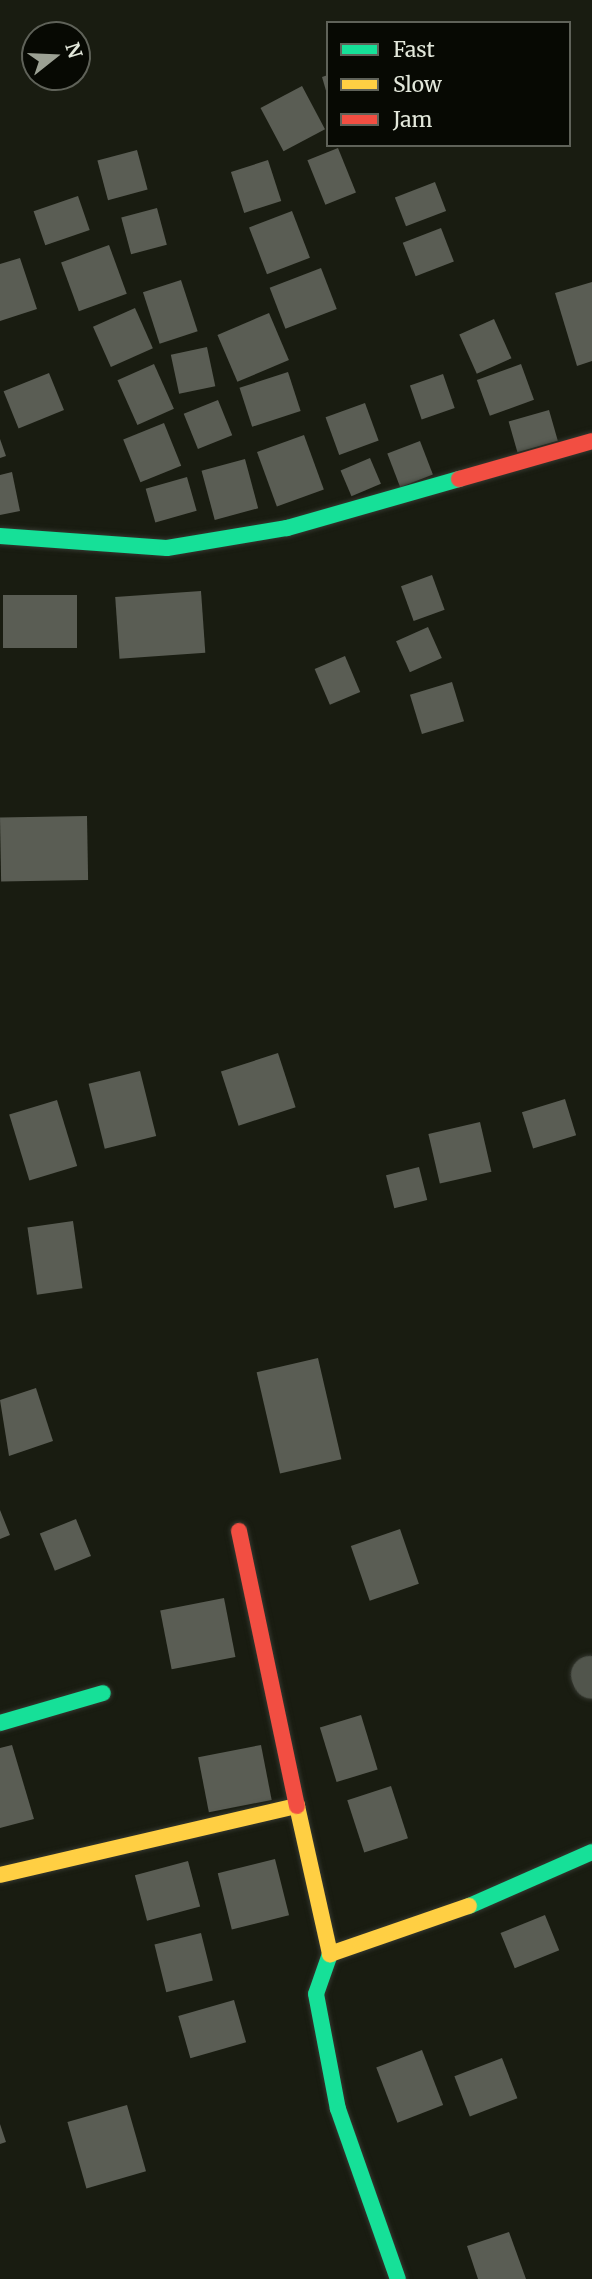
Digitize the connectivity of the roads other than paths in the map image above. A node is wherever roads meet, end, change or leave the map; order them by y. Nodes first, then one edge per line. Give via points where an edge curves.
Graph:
1 (592, 441) edge
2 (0, 536) edge
3 (239, 1531) dead end
4 (103, 1693) dead end
5 (0, 1723) edge
6 (297, 1806) junction
7 (592, 1852) edge
8 (0, 1875) edge
9 (330, 1954) junction
10 (398, 2279) edge

1 - 2 street via 287,528 167,548
3 - 6 street
4 - 5 street
6 - 8 street
6 - 9 street
7 - 9 street via 523,1887
9 - 10 street via 316,1994 338,2109

